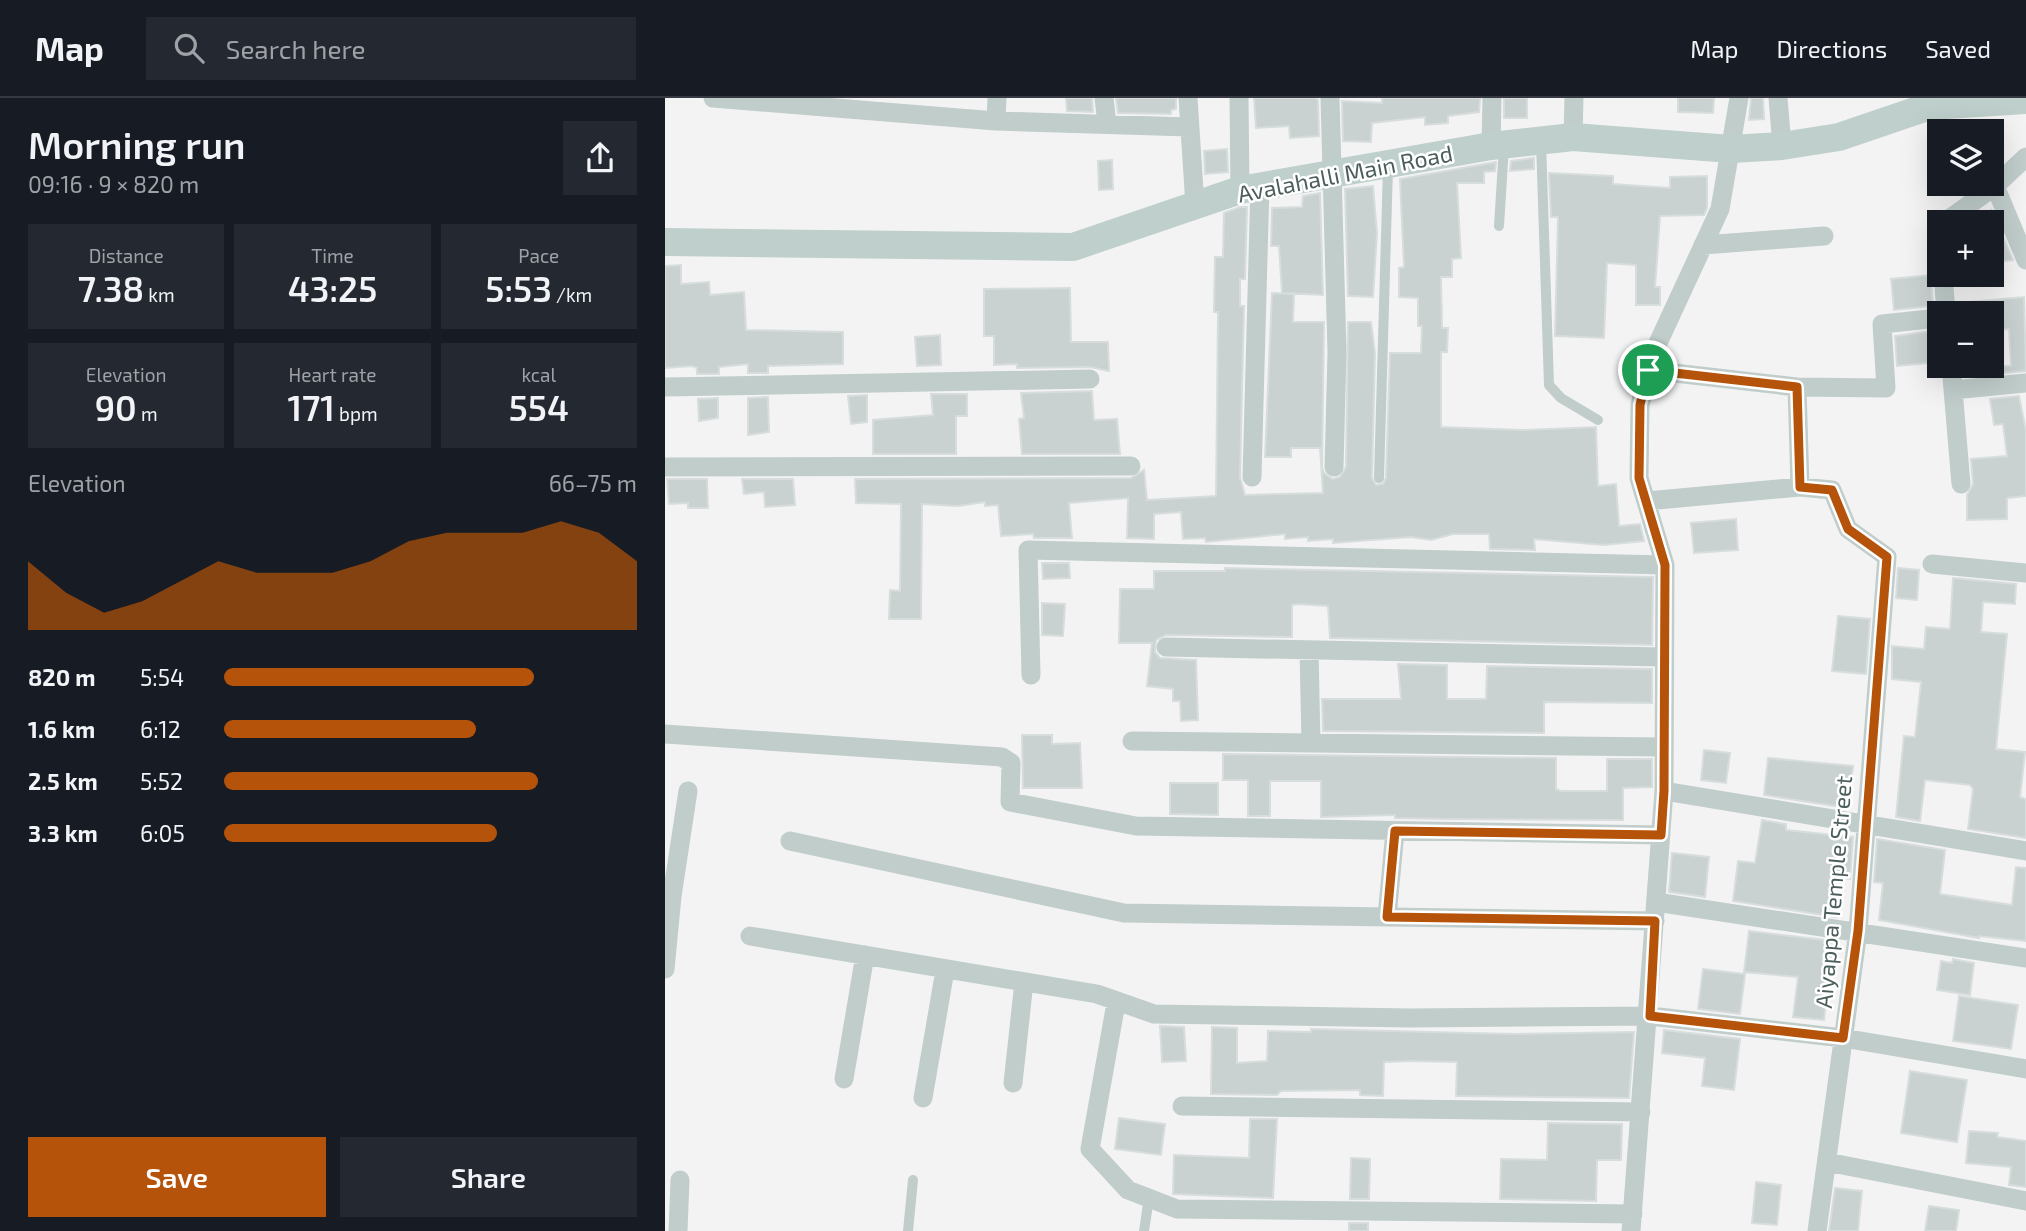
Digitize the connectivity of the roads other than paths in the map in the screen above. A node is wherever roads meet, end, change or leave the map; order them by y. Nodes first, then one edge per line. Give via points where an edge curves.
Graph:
1 (713, 98) edge
2 (997, 98) edge
3 (1104, 98) edge
4 (1188, 98) edge
5 (1238, 98) edge
6 (1330, 98) edge
7 (1492, 98) edge
8 (1574, 98) edge
9 (1738, 98) edge
10 (1778, 98) edge
11 (2022, 99) edge
12 (841, 103) edge
13 (996, 121) junction
14 (1107, 124) junction
15 (1189, 127) junction
16 (1573, 137) junction
17 (1541, 142) junction
18 (1497, 145) junction
19 (1782, 146) junction
20 (1731, 149) junction
21 (2026, 157) edge
22 (1388, 163) junction
23 (1332, 172) junction
24 (2004, 178) edge
25 (1250, 187) junction
26 (1981, 196) edge
27 (1999, 196) edge
28 (1195, 206) junction
29 (1962, 210) edge
30 (1499, 226) dead end
31 (1823, 236) dead end
32 (665, 242) edge
33 (1703, 246) junction
34 (2026, 260) edge
35 (1927, 319) edge
36 (1648, 370) junction
37 (1952, 378) edge
38 (1090, 379) dead end
39 (2026, 383) edge
40 (665, 387) edge
41 (1797, 387) junction
42 (1953, 390) junction
43 (1598, 420) dead end
44 (1131, 466) dead end
45 (665, 467) edge
46 (1333, 467) dead end
47 (1252, 477) dead end
48 (1379, 478) dead end
49 (1961, 484) dead end
50 (1800, 487) junction
51 (1647, 500) junction
52 (1932, 564) dead end
53 (1665, 565) junction
54 (2026, 573) edge
55 (1166, 647) dead end
56 (1309, 650) junction
57 (1663, 657) junction
58 (1031, 675) dead end
59 (665, 734) edge
60 (1132, 741) dead end
61 (1311, 743) junction
62 (1664, 747) junction
63 (688, 791) dead end
64 (1664, 791) junction
65 (1865, 825) junction
66 (1395, 831) junction
67 (1661, 835) junction
68 (790, 841) dead end
69 (2026, 851) edge
70 (668, 896) edge
71 (1656, 911) junction
72 (1387, 917) junction
73 (1858, 931) junction
74 (750, 936) dead end
75 (865, 955) junction
76 (2026, 958) edge
77 (665, 969) edge
78 (945, 970) junction
79 (1024, 982) junction
80 (1116, 1003) junction
81 (1650, 1016) junction
82 (1843, 1038) junction
83 (2026, 1069) edge
84 (844, 1079) dead end
85 (1013, 1083) dead end
86 (923, 1098) dead end
87 (1182, 1106) dead end
88 (1641, 1112) junction
89 (1827, 1162) junction
90 (913, 1180) dead end
91 (680, 1181) dead end
92 (1149, 1198) junction
93 (2026, 1201) edge
94 (1632, 1222) edge
95 (678, 1231) edge
96 (908, 1231) edge
97 (1143, 1231) edge
98 (1817, 1231) edge

1 - 12 street
2 - 13 street
3 - 14 street
4 - 15 street
5 - 25 street
6 - 23 street
7 - 18 street
8 - 16 street
9 - 20 street
10 - 19 street
11 - 19 main road, Avalahalli Main Road via 1930,106 1839,137
12 - 13 street
13 - 14 street
14 - 15 street
15 - 28 street
16 - 17 main road, Avalahalli Main Road
16 - 20 main road, Avalahalli Main Road
17 - 18 main road, Avalahalli Main Road
17 - 43 lane via 1549,386
18 - 22 main road, Avalahalli Main Road
18 - 30 lane
19 - 20 main road, Avalahalli Main Road
20 - 33 street via 1720,209
21 - 24 street
22 - 23 main road, Avalahalli Main Road
22 - 48 lane
23 - 25 main road, Avalahalli Main Road
23 - 46 street
25 - 28 main road, Avalahalli Main Road
25 - 47 street
26 - 29 street
27 - 34 street
28 - 32 main road, Avalahalli Main Road via 1073,247
31 - 33 street
33 - 36 street
35 - 41 street via 1882,324 1886,388
36 - 41 street
36 - 51 street via 1640,405 1639,478
37 - 42 street
38 - 40 street
39 - 42 street
41 - 50 street
42 - 49 street
44 - 45 street
50 - 51 street
50 - 65 street, Aiyappa Temple Street via 1832,490 1848,529 1887,557
51 - 53 street
52 - 54 street
53 - 57 street
53 - 58 street via 1028,550
55 - 56 street
56 - 57 street
56 - 61 street
57 - 62 street
59 - 66 street via 1002,757 1011,763 1010,802 1136,827
60 - 61 street
61 - 62 street
62 - 64 street
63 - 70 street
64 - 65 street
64 - 67 street
65 - 69 street
65 - 73 street, Aiyappa Temple Street
66 - 67 street
66 - 72 street
67 - 71 street
68 - 72 street via 1124,913
70 - 77 street
71 - 72 street
71 - 73 street
71 - 81 street
73 - 76 street
73 - 82 street, Aiyappa Temple Street
74 - 75 street
75 - 78 street
75 - 84 street
78 - 79 street
78 - 86 street
79 - 80 street via 1097,994
79 - 85 street
80 - 81 street via 1154,1014
80 - 92 street via 1090,1149 1128,1190
81 - 82 street
81 - 88 street
82 - 83 street
82 - 89 street, Aiyappa Temple Street
87 - 88 street
88 - 94 street
89 - 93 street
89 - 98 street, Aiyappa Temple Street
90 - 96 lane
91 - 95 street
92 - 94 street via 1177,1209
92 - 97 lane

